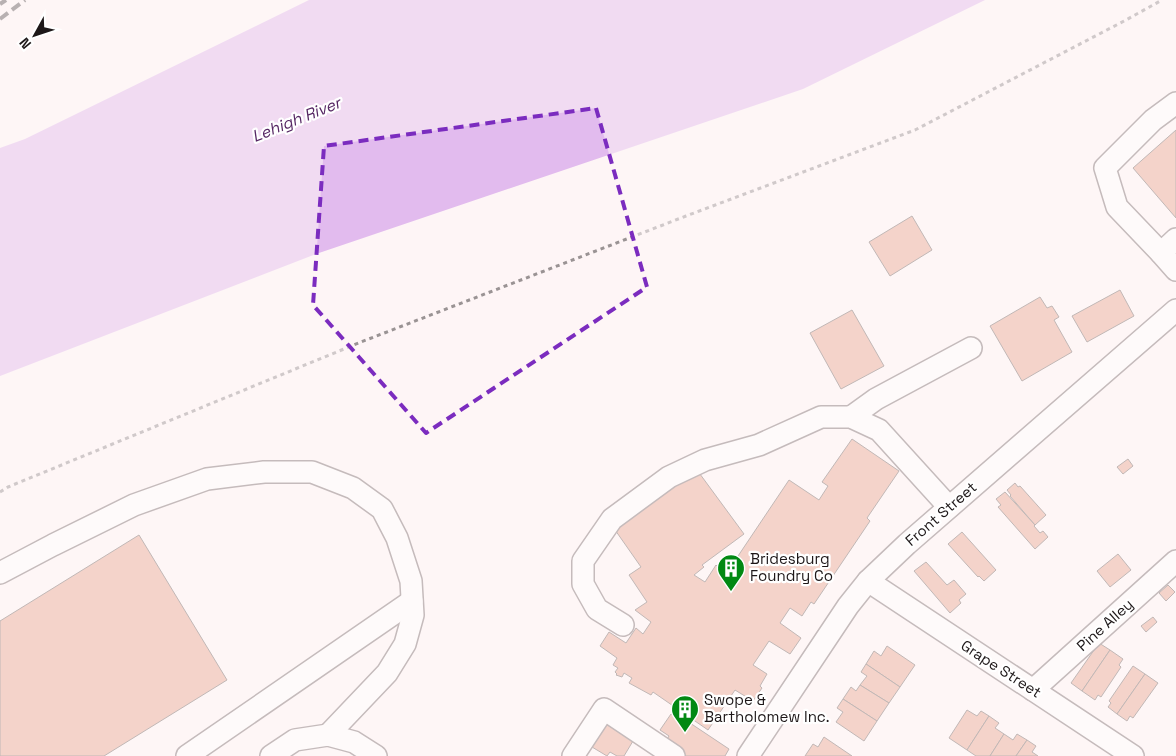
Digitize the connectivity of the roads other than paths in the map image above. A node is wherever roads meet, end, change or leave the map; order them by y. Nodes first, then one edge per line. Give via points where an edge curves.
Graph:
1 (1176, 103) edge
2 (1169, 246) edge
3 (1176, 270) edge
4 (1176, 310) edge
5 (971, 348) dead end
6 (851, 417) junction
7 (949, 507) junction
8 (1176, 561) edge
9 (0, 573) edge
10 (868, 581) junction
11 (412, 601) junction
12 (622, 625) dead end
13 (1033, 690) junction
14 (328, 735) junction
15 (187, 756) edge
16 (271, 756) edge
17 (376, 756) edge
18 (573, 756) edge
19 (674, 756) edge
20 (748, 756) edge
21 (1133, 756) edge

1 - 2 street via 1153,120 1104,168 1117,207
2 - 3 street
4 - 7 street, Front Street
5 - 6 street via 876,399
6 - 7 street via 879,430
6 - 12 street via 821,417 759,445 705,460 670,477 612,518 583,561 583,584 597,609
7 - 10 street, Front Street
8 - 13 street, Pine Alley
9 - 11 street via 134,505 207,479 264,472 312,472 352,488 382,509 397,538 411,581
10 - 13 street, Grape Street
10 - 20 street, Front Street
11 - 14 street via 413,615 405,644 388,674
11 - 15 street
13 - 21 street, Grape Street
14 - 16 street via 294,740
14 - 17 street via 354,742
18 - 19 street via 604,709

